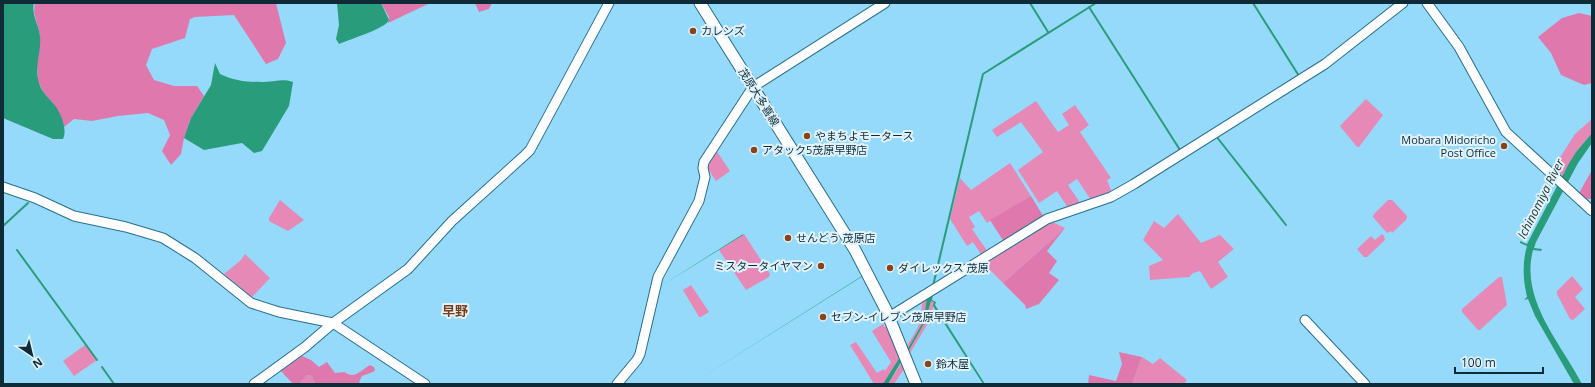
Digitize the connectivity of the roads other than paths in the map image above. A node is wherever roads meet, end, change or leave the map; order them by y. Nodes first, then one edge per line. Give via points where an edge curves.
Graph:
1 (609, 3) edge
2 (700, 3) edge
3 (884, 3) edge
4 (1403, 3) edge
5 (1427, 3) edge
6 (753, 87) junction
7 (3, 187) edge
8 (1592, 211) edge
9 (889, 316) junction
10 (1305, 320) dead end
11 (333, 323) junction
12 (254, 384) edge
13 (425, 384) edge
14 (617, 384) edge
15 (916, 384) edge
16 (1365, 384) edge

1 - 11 street via 530,150 452,221 408,269
2 - 6 main road, 茂原大多喜線
3 - 6 street
4 - 9 street via 1325,64 1134,184 1111,197 1048,219
5 - 8 street via 1459,47 1506,132
6 - 9 main road, 茂原大多喜線 via 855,250
6 - 14 street via 704,162 705,176 699,201 658,277 640,354
7 - 11 street via 74,216 163,238 195,258 252,303 279,312
9 - 15 main road, 茂原大多喜線
10 - 16 street
11 - 12 street
11 - 13 street

